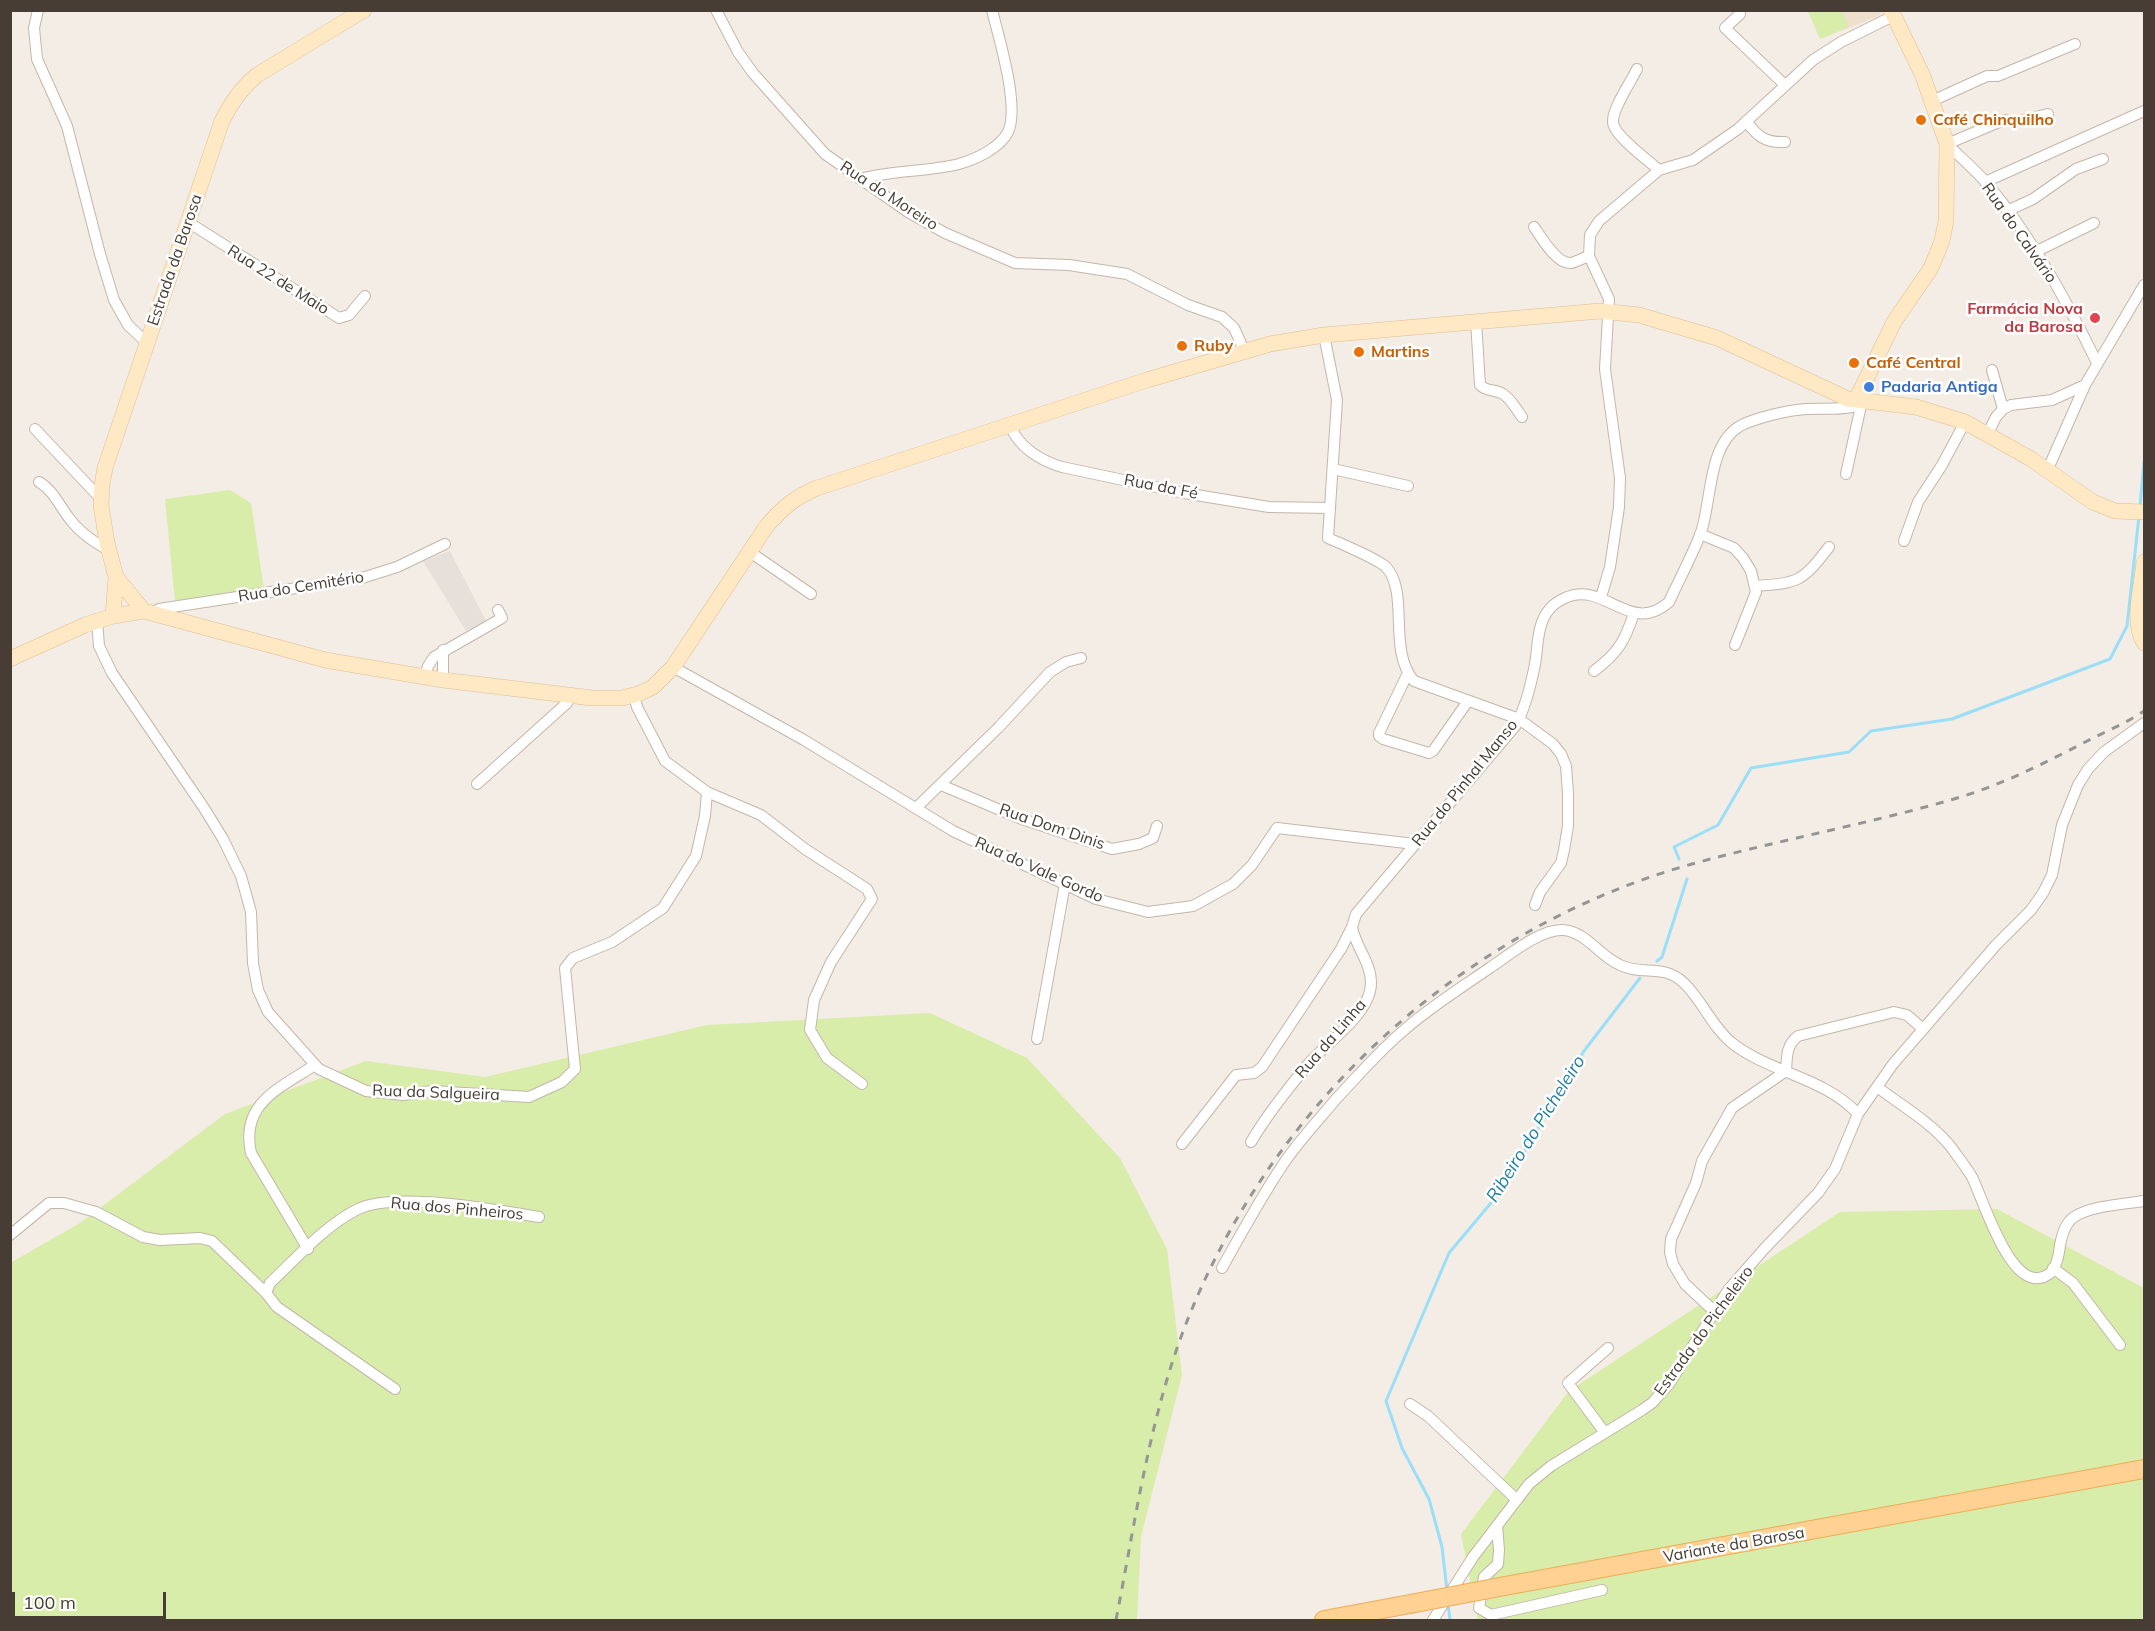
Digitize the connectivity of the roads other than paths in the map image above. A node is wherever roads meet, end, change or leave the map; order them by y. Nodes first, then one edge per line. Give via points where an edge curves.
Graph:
1 (38, 10) edge
2 (364, 10) edge
3 (716, 10) edge
4 (992, 10) edge
5 (1892, 13) edge
6 (1740, 14) dead end
7 (2075, 44) dead end
8 (1637, 69) dead end
9 (1785, 85) junction
10 (1932, 102) junction
11 (2145, 111) edge
12 (2048, 114) dead end
13 (1746, 121) junction
14 (1785, 142) dead end
15 (1947, 144) junction
16 (2103, 159) dead end
17 (1659, 170) junction
18 (860, 179) junction
19 (1985, 182) junction
20 (2007, 211) junction
21 (188, 222) junction
22 (2094, 223) dead end
23 (1534, 227) dead end
24 (2035, 252) junction
25 (1589, 256) junction
26 (2145, 285) edge
27 (365, 296) dead end
28 (1610, 311) junction
29 (1476, 321) junction
30 (1324, 335) junction
31 (147, 343) junction
32 (1244, 350) junction
33 (2097, 363) junction
34 (1992, 370) dead end
35 (2085, 385) junction
36 (1859, 401) junction
37 (2002, 409) junction
38 (1522, 417) dead end
39 (1965, 422) junction
40 (1010, 425) junction
41 (35, 429) dead end
42 (1988, 433) junction
43 (1333, 469) junction
44 (2045, 469) junction
45 (1846, 474) dead end
46 (39, 482) dead end
47 (1408, 486) dead end
48 (101, 499) junction
49 (1330, 508) junction
50 (2138, 512) edge
51 (1700, 534) junction
52 (1904, 541) dead end
53 (445, 544) dead end
54 (1829, 547) dead end
55 (110, 551) junction
56 (750, 552) junction
57 (2145, 562) edge
58 (116, 577) junction
59 (1755, 586) junction
60 (811, 594) dead end
61 (1601, 597) junction
62 (498, 610) dead end
63 (148, 612) junction
64 (1634, 614) junction
65 (113, 616) junction
66 (98, 620) junction
67 (2145, 643) edge
68 (1735, 645) dead end
69 (443, 650) junction
70 (1081, 658) dead end
71 (10, 659) edge
72 (673, 667) junction
73 (1594, 671) dead end
74 (1408, 674) junction
75 (425, 677) junction
76 (443, 680) junction
77 (568, 694) junction
78 (634, 695) junction
79 (1468, 701) junction
80 (1518, 719) junction
81 (2145, 723) edge
82 (477, 784) dead end
83 (941, 785) junction
84 (708, 792) junction
85 (916, 808) junction
86 (1157, 826) dead end
87 (1415, 844) junction
88 (1065, 884) junction
89 (1535, 905) dead end
90 (1352, 927) junction
91 (1923, 1029) junction
92 (1037, 1039) dead end
93 (315, 1065) junction
94 (1786, 1071) junction
95 (862, 1084) dead end
96 (1877, 1087) junction
97 (1858, 1114) junction
98 (1251, 1142) dead end
99 (1182, 1144) dead end
100 (2145, 1201) edge
101 (539, 1217) dead end
102 (10, 1235) edge
103 (308, 1249) junction
104 (1222, 1268) dead end
105 (2053, 1268) junction
106 (266, 1293) junction
107 (1714, 1312) junction
108 (2120, 1345) dead end
109 (1608, 1348) dead end
110 (395, 1389) dead end
111 (1410, 1404) dead end
112 (1605, 1433) junction
113 (2145, 1469) edge
114 (1517, 1500) junction
115 (1497, 1526) junction
116 (1602, 1590) dead end
117 (1324, 1620) edge
118 (1433, 1620) edge

1 - 31 street via 34,28 37,59 67,126 114,300 128,325
2 - 21 main road, Estrada da Barosa via 248,82 222,121
3 - 18 street, Rua do Moreiro via 753,73 825,154
4 - 18 street via 1011,104 1011,120 1001,141 960,164 883,172
5 - 9 street via 1813,60
5 - 10 main road
6 - 9 street via 1725,28
7 - 10 street via 1998,76 1987,76
8 - 17 street via 1613,123 1615,130
9 - 13 street
10 - 15 main road
11 - 19 street
12 - 15 street via 2015,122 2004,120
13 - 14 street via 1760,138
13 - 17 street via 1693,160
15 - 19 street, Rua do Calvário
15 - 36 main road via 1942,241 1931,268 1881,345
16 - 20 street via 2076,169 2033,199
17 - 25 street via 1599,221 1590,235
18 - 32 street, Rua do Moreiro via 945,233 1015,263 1069,265 1126,274 1172,298 1222,317 1234,328
19 - 20 street, Rua do Calvário
20 - 24 street, Rua do Calvário
21 - 27 street, Rua 22 de Maio via 339,318 349,315
21 - 31 main road, Estrada da Barosa
22 - 24 street
23 - 25 street via 1562,261 1569,264
24 - 33 street, Rua do Calvário via 2076,319
25 - 28 street
26 - 33 street
28 - 29 main road
28 - 36 main road via 1717,338
28 - 61 street via 1605,369 1620,478 1610,567
29 - 30 main road
29 - 38 street via 1480,385 1507,396
30 - 32 main road
30 - 43 street via 1337,400
31 - 48 main road, Estrada da Barosa via 105,468
32 - 40 main road
33 - 35 street
34 - 37 street
35 - 37 street via 2052,400
35 - 44 street
36 - 39 main road via 1916,407
36 - 45 street
36 - 51 street via 1852,407 1803,409 1760,419 1729,435 1720,447
37 - 42 street
39 - 42 main road
39 - 52 street via 1918,502
40 - 49 street, Rua da Fé via 1019,441 1045,462 1184,493 1269,507
40 - 56 main road via 806,493 785,506
41 - 48 street
42 - 44 main road
43 - 47 street
43 - 49 street
44 - 50 main road via 2108,509
46 - 55 street via 83,534
48 - 55 main road, Estrada da Barosa
49 - 74 street via 1328,537 1385,566 1395,583 1401,650
51 - 59 street via 1734,548 1748,565
51 - 64 street via 1669,602 1652,613
53 - 63 street, Rua do Cemitério via 397,567 362,578
54 - 59 street via 1795,582
55 - 58 main road, Estrada da Barosa
56 - 60 street
56 - 72 main road
57 - 67 main road via 2138,622
58 - 63 main road, Estrada da Barosa
58 - 65 main road, Estrada da Barosa
59 - 68 street
61 - 64 street, Rua do Pinhal Manso
61 - 80 street, Rua do Pinhal Manso via 1568,597 1548,611
62 - 69 street via 502,618
63 - 65 main road
63 - 75 main road via 325,660
64 - 73 street via 1620,647
65 - 66 main road
66 - 71 main road
66 - 93 street, Rua da Salgueira via 99,646 111,673 204,807 241,876 251,912 258,990 268,1012
69 - 75 street via 434,657
69 - 76 street
70 - 83 street via 1050,672
72 - 78 main road via 653,687
72 - 85 street, Rua do Vale Gordo
74 - 79 street via 1420,684
74 - 79 street via 1379,733 1383,740 1429,753
75 - 76 main road
76 - 77 main road
77 - 78 main road via 612,699
77 - 82 street via 567,703
78 - 84 street via 665,761
79 - 80 street
80 - 87 street, Rua do Pinhal Manso
80 - 89 street via 1561,754 1569,793 1563,857
81 - 91 street, Estrada do Picheleiro via 2104,752 2088,769 2062,825 2052,875 2043,893
83 - 85 street
83 - 86 street, Rua Dom Dinis via 1019,818 1112,849 1153,838
84 - 93 street, Rua da Salgueira via 696,855 663,908 612,942 573,958 566,968 575,1069 562,1082 529,1097 432,1091 403,1095 366,1091
84 - 95 street via 761,815 867,889 872,899 831,962 814,1000 810,1030 827,1058
85 - 88 street, Rua do Vale Gordo via 953,831
87 - 88 street, Rua do Vale Gordo via 1277,828 1252,865 1233,884 1193,906 1148,912 1096,899
87 - 90 street, Rua do Pinhal Manso via 1356,914
88 - 92 street
90 - 98 street, Rua da Linha via 1366,960 1371,982 1368,997 1359,1012 1278,1101
90 - 99 street, Rua do Pinhal Manso via 1262,1067 1254,1073 1236,1076
91 - 94 street via 1907,1015 1894,1012 1798,1036 1791,1041
91 - 96 street, Estrada do Picheleiro
93 - 103 street via 261,1101 249,1124 248,1138 251,1153
94 - 97 street via 1827,1089
94 - 104 street via 1747,1054 1730,1041 1684,983 1669,973 1619,965 1573,932 1551,931 1439,1002 1374,1057 1282,1165
94 - 107 street via 1732,1108 1702,1161 1671,1239 1673,1264 1685,1284
96 - 97 street, Estrada do Picheleiro
96 - 105 street via 1950,1146 1971,1177 2000,1243 2017,1268 2036,1278 2049,1274
97 - 107 street, Estrada do Picheleiro via 1834,1169 1818,1193 1729,1289
100 - 105 street via 2083,1212 2072,1218 2061,1238
101 - 103 street, Rua dos Pinheiros via 481,1208 381,1202 339,1220
102 - 106 street via 50,1203 64,1203 96,1212 143,1237 212,1241
103 - 106 street, Rua dos Pinheiros via 270,1283
105 - 108 street via 2073,1283
106 - 110 street via 277,1306
107 - 112 street, Estrada do Picheleiro via 1669,1384 1652,1403
109 - 112 street via 1568,1383
111 - 114 street via 1428,1416
112 - 114 street, Estrada do Picheleiro via 1551,1466
113 - 117 main road, Variante da Barosa, bridge
114 - 115 street, Estrada do Picheleiro
115 - 116 street via 1498,1564 1484,1576 1479,1608 1491,1615
115 - 118 street, Estrada do Picheleiro

